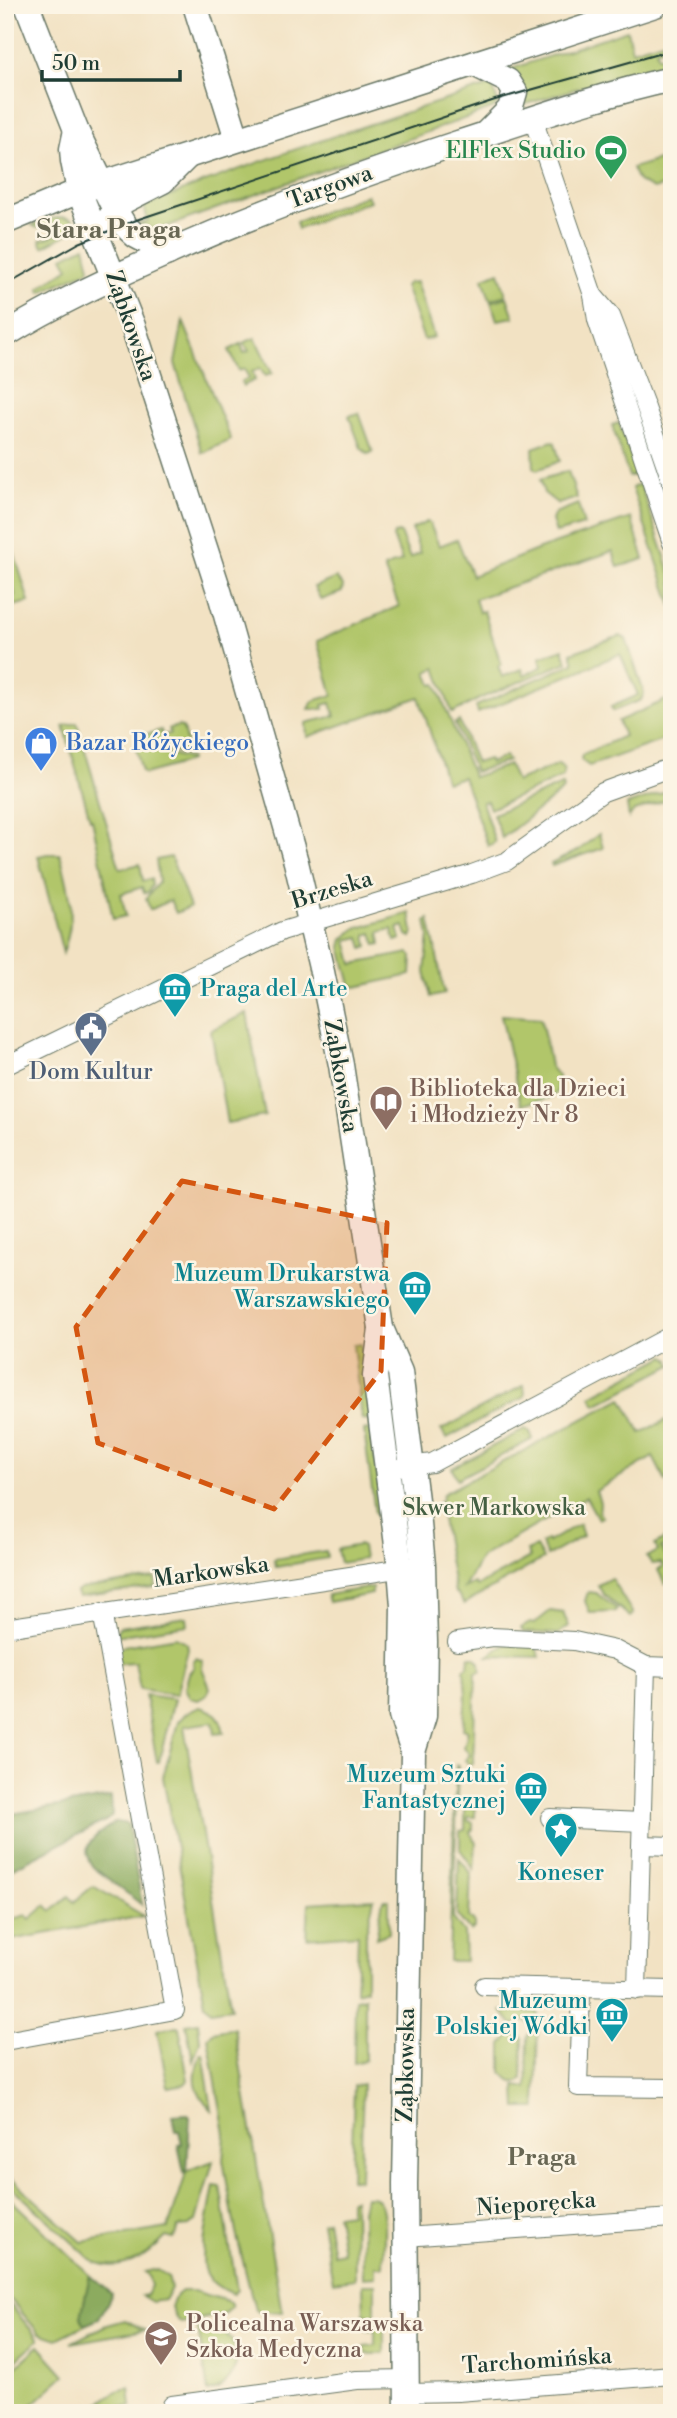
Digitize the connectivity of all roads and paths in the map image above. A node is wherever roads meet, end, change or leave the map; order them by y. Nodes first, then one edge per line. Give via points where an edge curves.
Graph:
1 (27, 5) edge
2 (195, 5) edge
3 (655, 5) edge
4 (474, 64) junction
5 (672, 79) edge
6 (533, 119) junction
7 (485, 134) junction
8 (237, 139) junction
9 (194, 153) junction
10 (90, 187) junction
11 (115, 210) junction
12 (5, 222) edge
13 (100, 241) junction
14 (168, 253) junction
15 (114, 277) junction
16 (593, 295) junction
17 (5, 335) edge
18 (672, 483) edge
19 (672, 543) edge
20 (672, 766) edge
21 (311, 922) junction
22 (5, 1066) edge
23 (672, 1335) edge
24 (400, 1467) junction
25 (412, 1566) junction
26 (103, 1612) junction
27 (5, 1628) edge
28 (457, 1642) dead end
29 (646, 1666) junction
30 (672, 1667) edge
31 (550, 1818) dead end
32 (642, 1822) junction
33 (642, 1845) junction
34 (672, 1846) edge
35 (484, 1986) dead end
36 (582, 1989) junction
37 (638, 1990) junction
38 (672, 1990) edge
39 (5, 2040) edge
40 (672, 2088) edge
41 (672, 2218) edge
42 (405, 2237) junction
43 (672, 2375) edge
44 (407, 2395) edge
45 (172, 2405) dead end

1 - 10 street via 76,130 72,161
2 - 8 street
3 - 4 street
4 - 7 street via 508,81 515,92 510,108
4 - 8 street
5 - 6 street, Targowa
6 - 7 street, Targowa
6 - 16 street
7 - 14 street, Targowa via 279,205
8 - 9 street
9 - 10 street
9 - 11 street via 163,181 133,194
10 - 11 street
10 - 12 street
10 - 13 street, Ząbkowska
11 - 13 street
11 - 14 street via 136,236
13 - 15 street, Ząbkowska
14 - 15 street, Targowa
15 - 17 street, Targowa
15 - 21 street, Ząbkowska via 220,594
16 - 18 street via 611,316
16 - 19 street via 597,320
20 - 21 street, Brzeska via 604,792 523,851 491,868
21 - 22 street, Brzeska via 282,931
21 - 24 street, Ząbkowska via 341,1065 381,1328 400,1372
23 - 24 street via 438,1460
24 - 25 street, Ząbkowska
25 - 26 street, Markowska
25 - 42 street, Ząbkowska via 403,1606 401,1715 413,1752
26 - 27 street, Markowska
26 - 39 street via 175,2010
28 - 29 street via 492,1637 574,1641 615,1650
29 - 30 street
29 - 32 street
31 - 32 street
32 - 33 street
33 - 34 street
33 - 37 street
35 - 36 street
36 - 37 street
36 - 40 street via 578,2087
37 - 38 street
41 - 42 street, Nieporęcka
42 - 44 street, Ząbkowska
43 - 44 street, Tarchomińska
44 - 45 street via 357,2380

